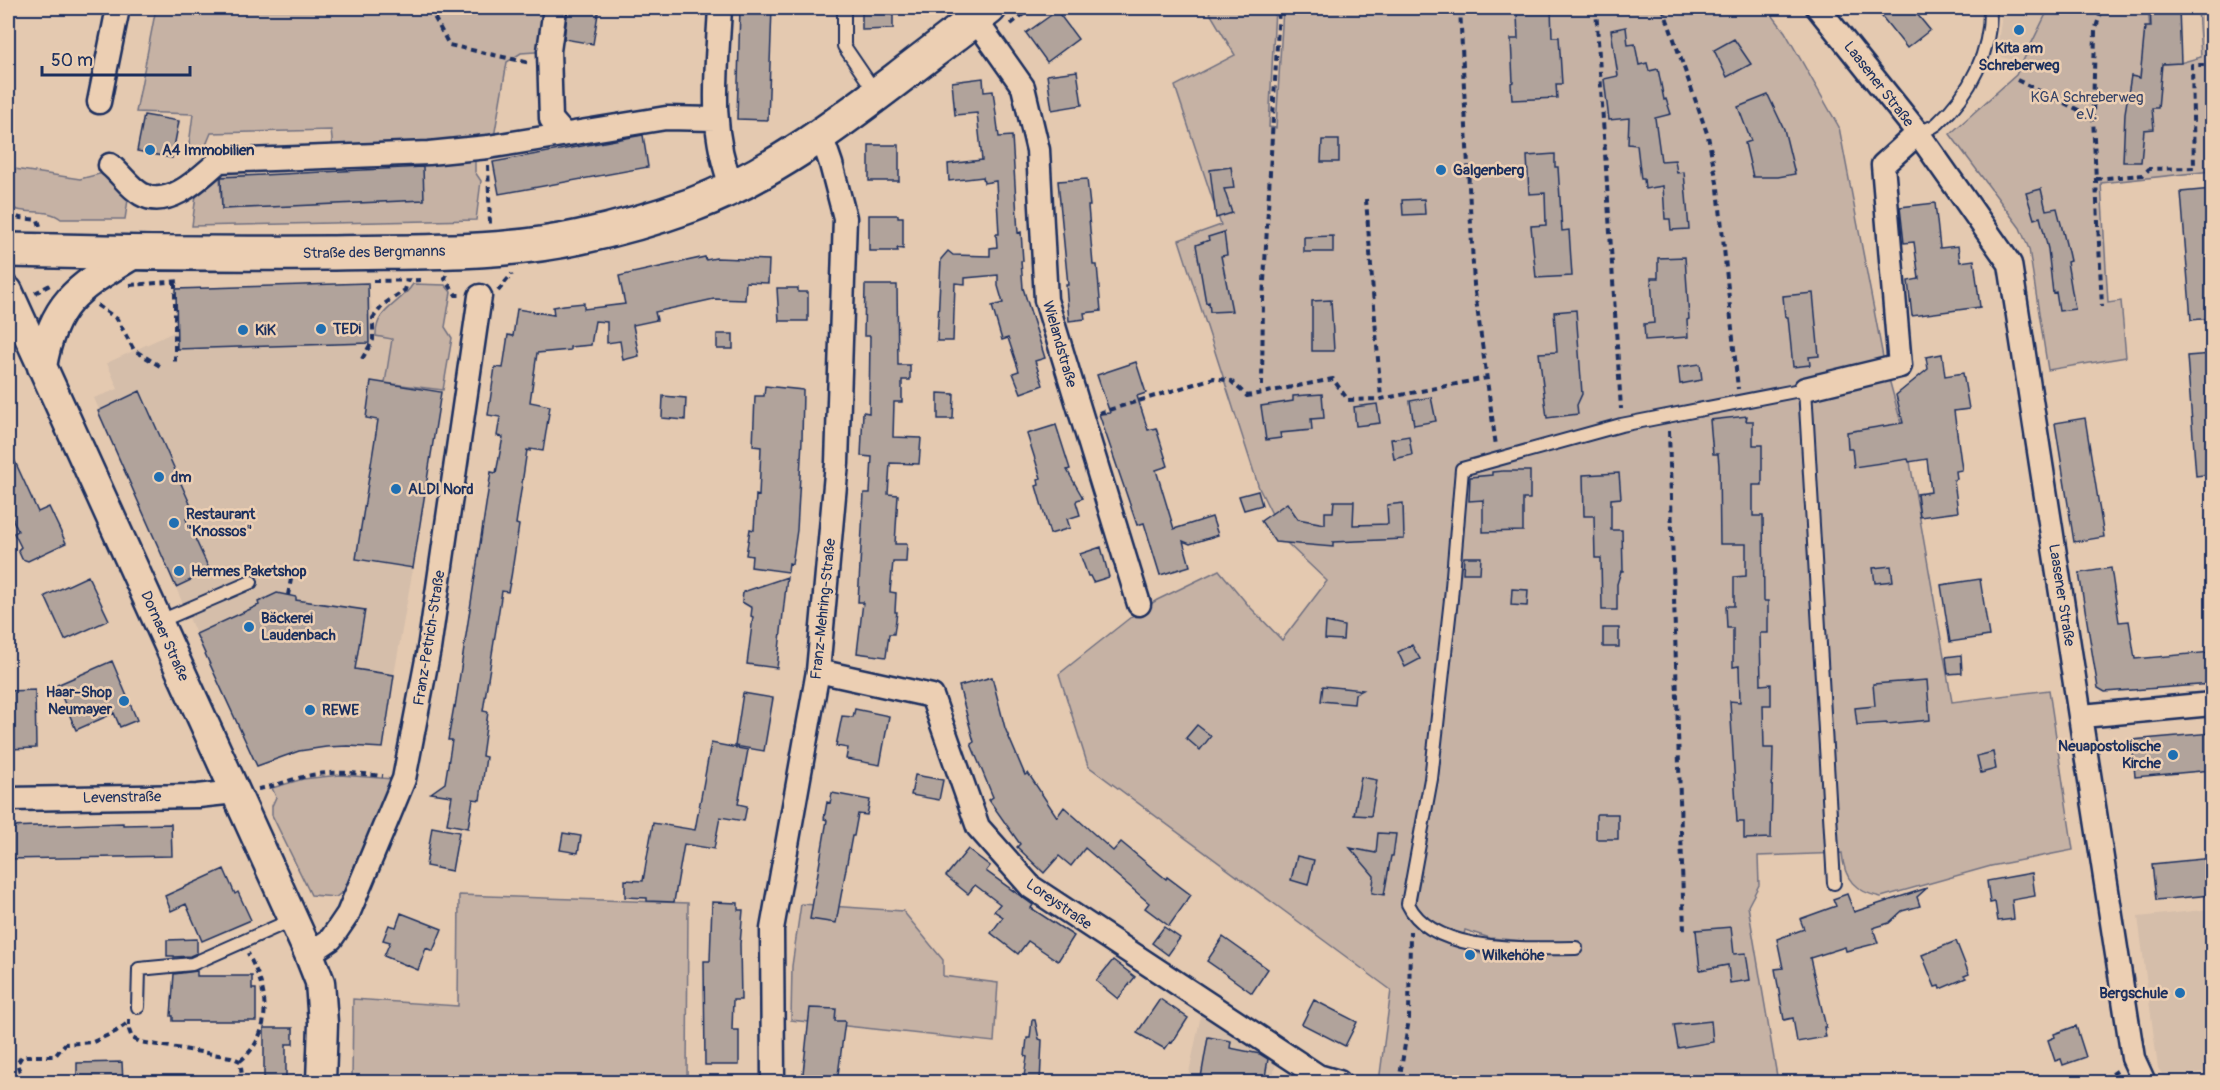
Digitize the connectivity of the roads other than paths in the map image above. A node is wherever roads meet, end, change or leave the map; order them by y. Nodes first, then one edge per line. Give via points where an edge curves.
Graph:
1 (118, 8) edge
2 (555, 8) edge
3 (720, 8) edge
4 (844, 8) edge
5 (1818, 8) edge
6 (1990, 8) edge
7 (982, 13) edge
8 (877, 94) junction
9 (99, 102) dead end
10 (715, 119) junction
11 (1918, 133) junction
12 (564, 134) junction
13 (821, 135) junction
14 (110, 165) dead end
15 (732, 187) junction
16 (8, 250) edge
17 (134, 254) junction
18 (20, 293) edge
19 (480, 296) dead end
20 (42, 367) junction
21 (1805, 388) junction
22 (251, 582) dead end
23 (1139, 604) dead end
24 (158, 622) junction
25 (818, 671) junction
26 (2212, 704) edge
27 (2082, 716) junction
28 (236, 792) junction
29 (8, 799) edge
30 (1834, 883) dead end
31 (294, 919) junction
32 (1576, 948) dead end
33 (309, 954) junction
34 (133, 1011) road end
35 (321, 1083) edge
36 (773, 1083) edge
37 (1339, 1083) edge
38 (2144, 1083) edge

1 - 9 street
2 - 12 street via 549,59 551,119
3 - 10 street
4 - 8 lane via 844,46
5 - 11 street, Laasener Straße
6 - 11 lane, Laasener Straße via 1988,40 1972,80 1937,124
7 - 8 main road, Straße des Bergmanns
7 - 23 street, Wielandstraße via 1023,87 1038,150 1046,300
8 - 13 main road, Straße des Bergmanns
10 - 12 street via 666,118
10 - 15 street via 722,163
11 - 21 street, Laasener Straße via 1883,165 1900,366
11 - 27 street, Laasener Straße via 2010,264
12 - 14 street via 429,153 219,161 198,180 166,198 144,196
13 - 15 main road, Straße des Bergmanns
13 - 25 street, Franz-Mehring-Straße via 845,218 837,463
15 - 17 main road, Straße des Bergmanns via 693,204 579,238 490,249 416,271
16 - 17 main road, Straße des Bergmanns
17 - 20 street via 76,292 61,309
18 - 20 street, Dornaer Straße
19 - 33 street, Franz-Petrich-Straße via 429,649 404,779 348,914 331,939
20 - 24 street, Dornaer Straße
21 - 30 lane
21 - 32 lane via 1621,425 1462,469 1431,779 1408,904 1420,923 1476,946
22 - 24 lane
24 - 28 street, Dornaer Straße
25 - 36 street, Franz-Mehring-Straße via 772,929
25 - 37 street, Loreystraße via 932,696 978,827 1030,887 1318,1076
26 - 27 street
27 - 38 street, Laasener Straße via 2133,1058
28 - 29 street, Levenstraße
28 - 31 street, Dornaer Straße
31 - 33 street, Dornaer Straße
31 - 34 lane via 192,964 139,969
33 - 35 street, Dornaer Straße via 320,982

